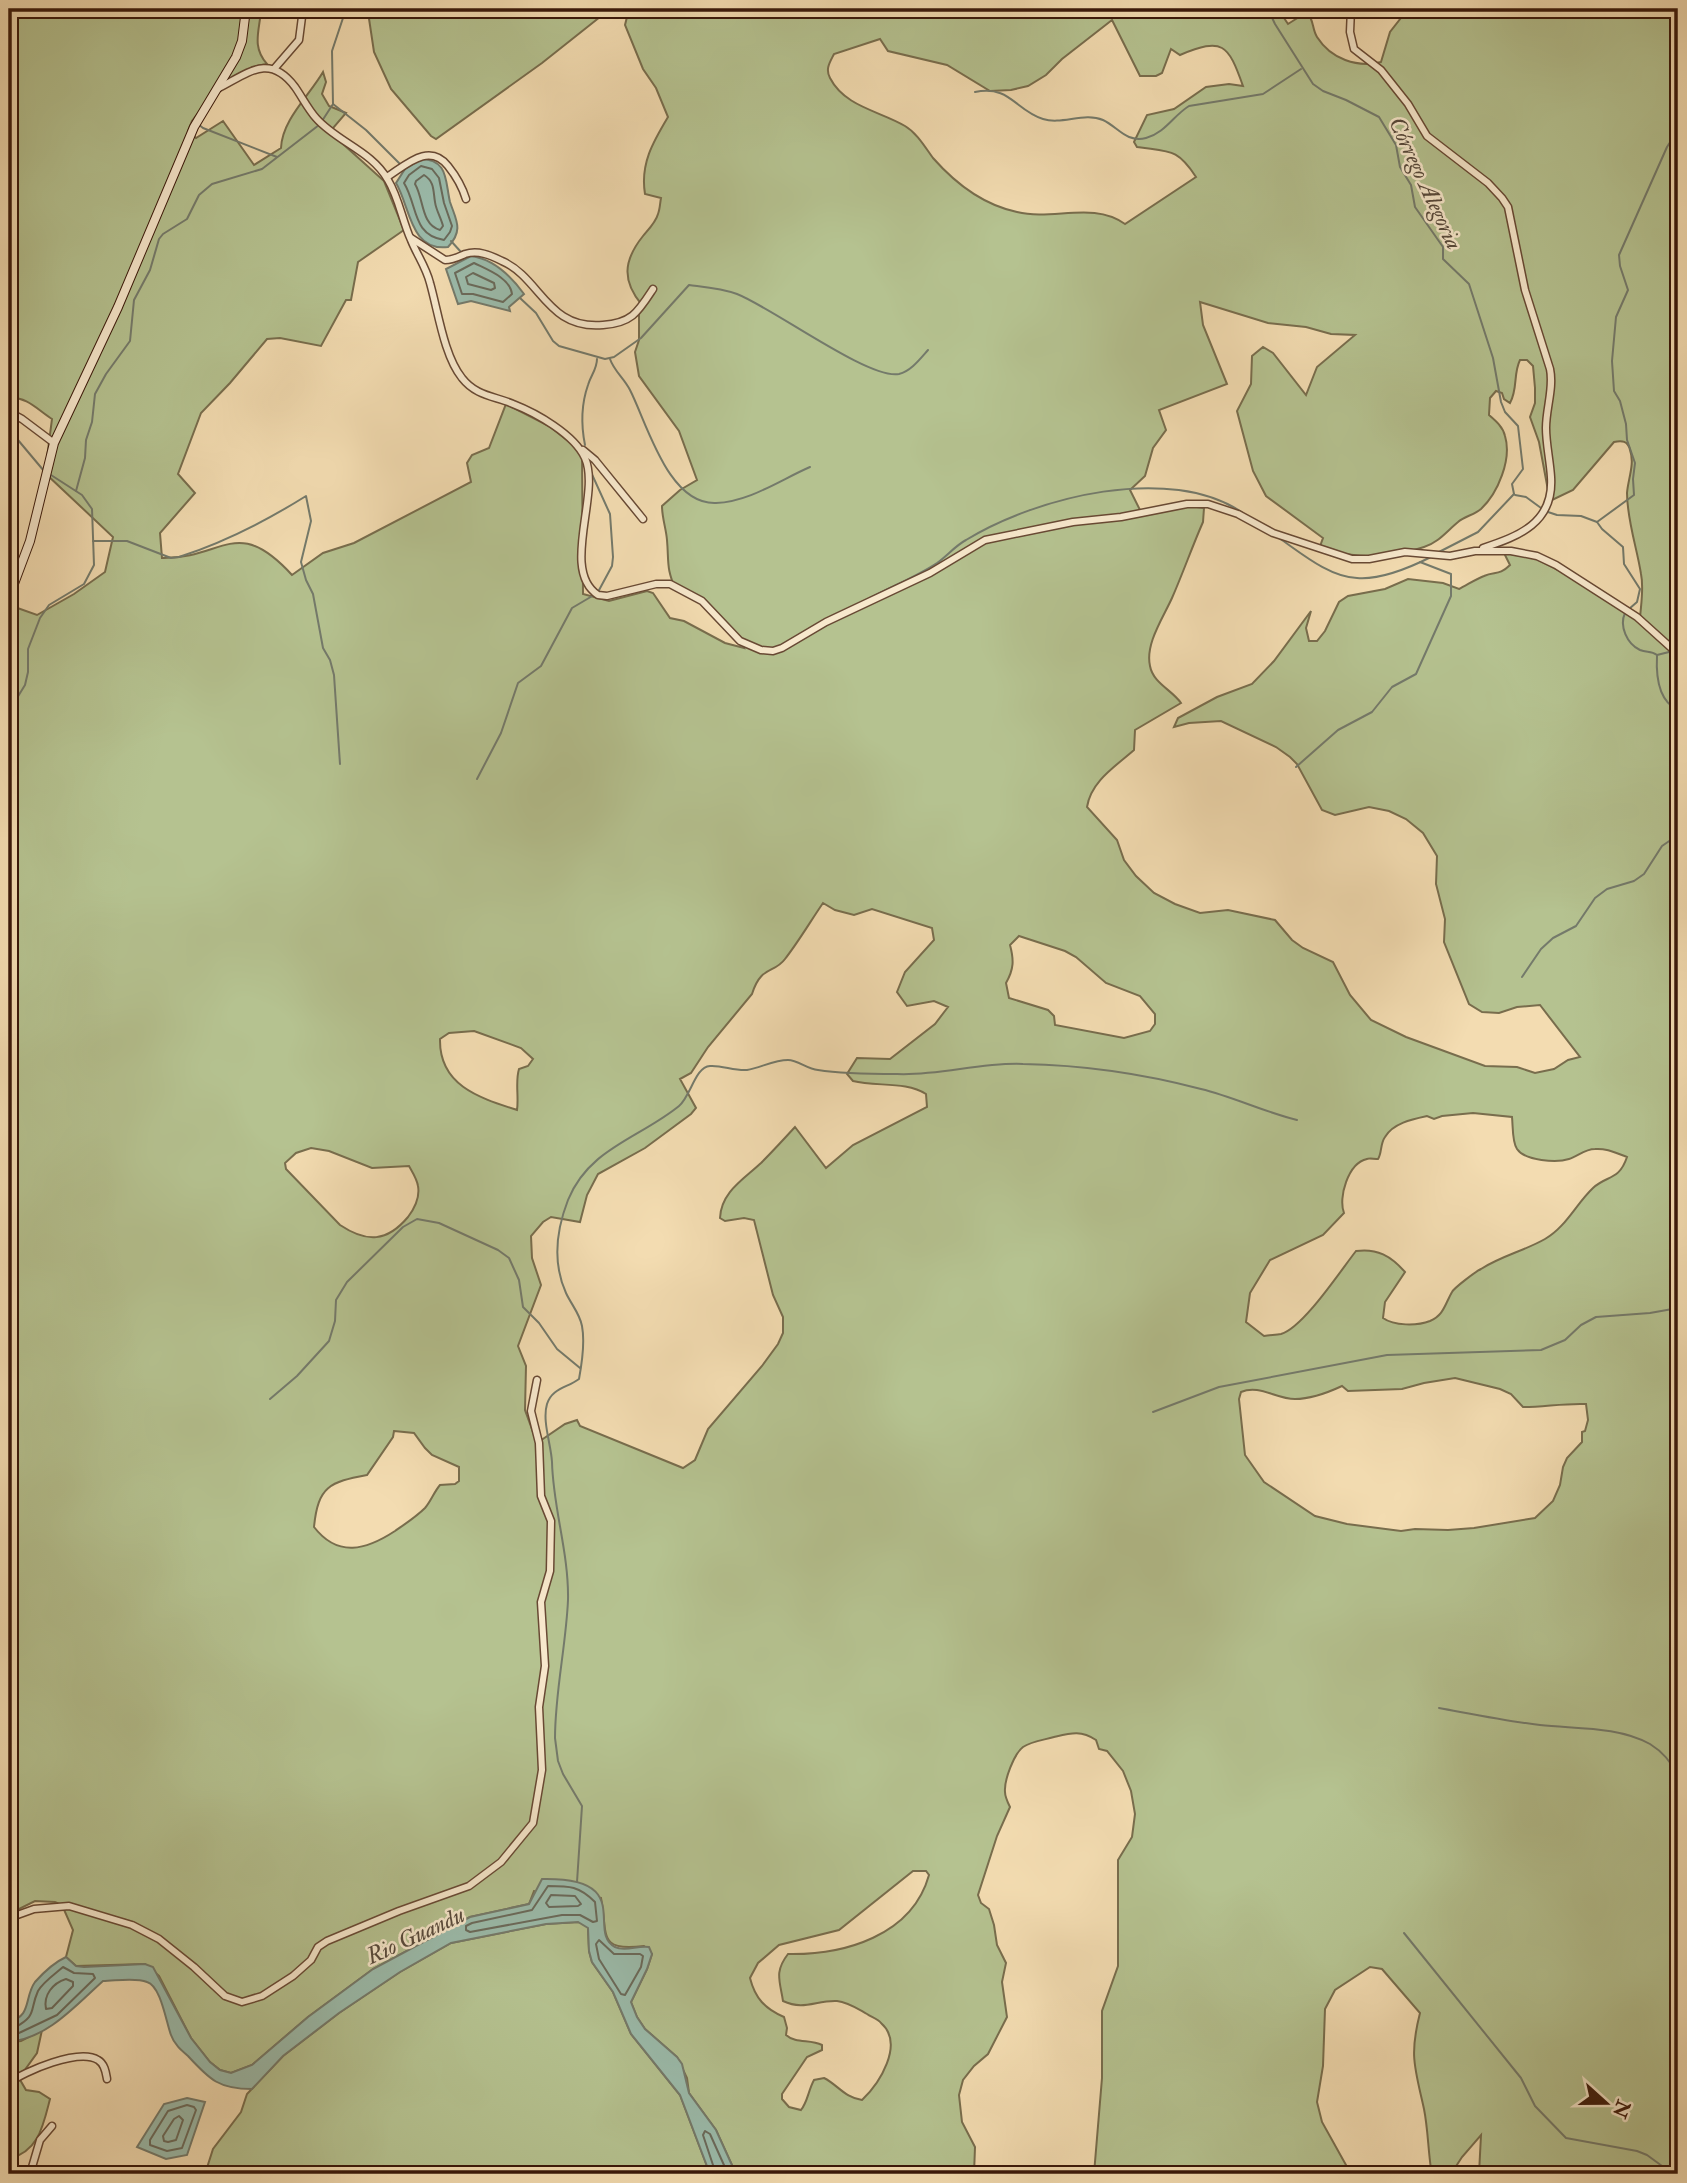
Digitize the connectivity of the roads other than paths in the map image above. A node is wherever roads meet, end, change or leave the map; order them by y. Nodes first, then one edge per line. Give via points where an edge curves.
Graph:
1 (246, 9) edge
2 (303, 9) edge
3 (1351, 9) edge
4 (274, 69) junction
5 (215, 89) junction
6 (387, 177) junction
7 (467, 199) dead end
8 (409, 237) junction
9 (653, 289) dead end
10 (9, 412) edge
11 (54, 443) junction
12 (573, 443) junction
13 (643, 519) dead end
14 (1475, 551) junction
15 (9, 597) edge
16 (1678, 654) edge
17 (537, 1380) dead end
18 (9, 1918) edge
19 (107, 2080) dead end
20 (9, 2083) edge
21 (52, 2126) dead end
22 (30, 2174) edge

1 - 5 main road via 236,57
2 - 4 street via 299,40
3 - 14 street via 1354,49 1381,70 1427,136 1488,183 1508,207 1525,290 1550,369 1546,432 1551,482 1546,506 1527,531
4 - 5 street via 257,68
4 - 6 street via 293,85 324,126 362,151
5 - 11 main road via 189,137 118,307
6 - 7 street via 416,158 435,155 458,179
6 - 8 street
8 - 9 street via 445,260 476,252 505,262 572,323 621,322 634,316
8 - 12 street via 425,266 450,354 464,380 479,393 539,416
10 - 11 street
11 - 15 main road via 30,541
12 - 13 street via 595,460
12 - 14 street via 584,456 589,474 582,559 593,593 607,596 656,583 670,584 702,601 740,641 768,651 930,573 985,540 1187,504 1223,508 1269,532 1352,559 1399,552 1450,556
14 - 16 street via 1523,553 1556,565 1637,617
17 - 18 street via 531,1411 539,1443 541,1496 551,1521 550,1571 541,1602 545,1666 539,1707 542,1770 534,1824 501,1863 465,1889 327,1941 293,1976 246,2002 225,1996 159,1939 132,1925 69,1906 34,1909
19 - 20 street via 102,2063 81,2056 43,2066
21 - 22 street via 40,2140

